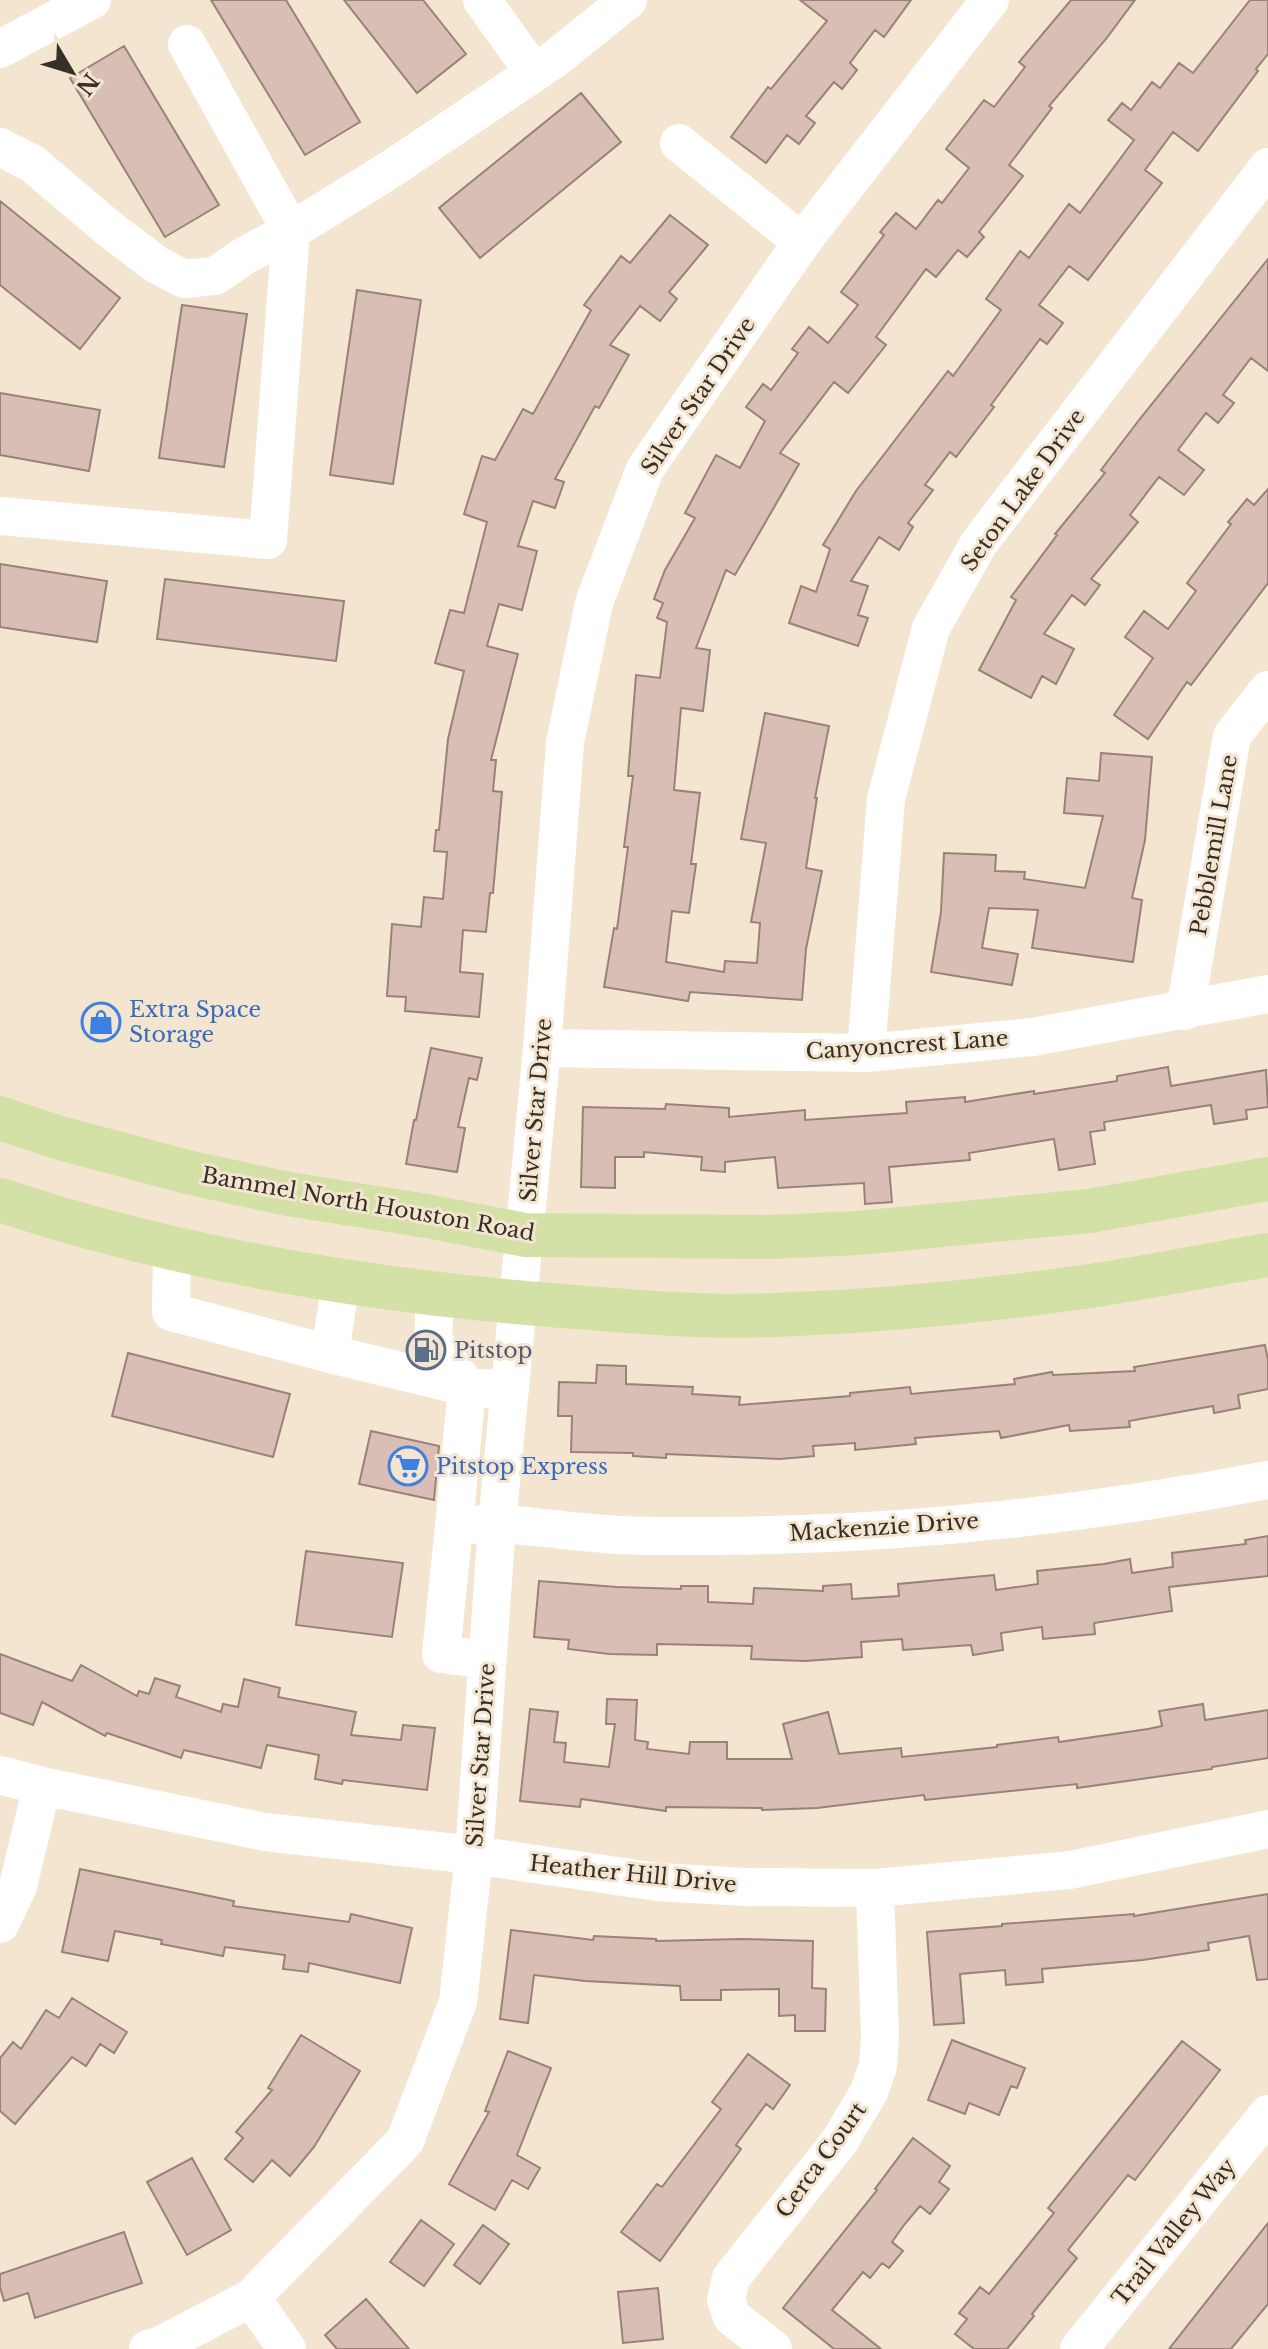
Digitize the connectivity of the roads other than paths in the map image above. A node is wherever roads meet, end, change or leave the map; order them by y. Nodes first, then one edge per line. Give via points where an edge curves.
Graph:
1 (92, 0) edge
2 (482, 0) edge
3 (628, 0) edge
4 (990, 0) edge
5 (187, 44) dead end
6 (0, 49) edge
7 (534, 73) junction
8 (679, 143) dead end
9 (0, 147) edge
10 (1268, 167) edge
11 (291, 231) junction
12 (802, 242) junction
13 (0, 516) edge
14 (1268, 690) edge
15 (1268, 994) edge
16 (1185, 1011) junction
17 (542, 1048) junction
18 (866, 1053) junction
19 (0, 1118) edge
20 (1268, 1179) edge
21 (0, 1200) edge
22 (525, 1235) junction
23 (172, 1249) junction
24 (1268, 1255) edge
25 (341, 1281) junction
26 (435, 1295) junction
27 (518, 1303) junction
28 (330, 1354) junction
29 (467, 1387) junction
30 (510, 1390) junction
31 (1268, 1480) edge
32 (497, 1524) junction
33 (454, 1526) junction
34 (487, 1660) junction
35 (0, 1775) edge
36 (42, 1786) junction
37 (1268, 1829) edge
38 (474, 1855) junction
39 (875, 1888) junction
40 (0, 1924) edge
41 (1268, 2114) edge
42 (251, 2298) junction
43 (148, 2349) edge
44 (287, 2349) edge
45 (773, 2349) edge
46 (1079, 2349) edge

1 - 6 street
2 - 7 street
3 - 7 street
4 - 12 street, Silver Star Drive
5 - 11 street
7 - 11 street
8 - 12 street
9 - 11 street via 33,164 107,227 184,279 215,276
10 - 18 street, Seton Lake Drive via 979,543 931,628 886,799
11 - 13 street via 268,540
12 - 17 street, Silver Star Drive via 645,469 594,603 565,743
14 - 16 street, Pebblemill Lane via 1232,736
15 - 16 street, Canyoncrest Lane
16 - 18 street, Canyoncrest Lane via 1033,1037
17 - 18 street, Canyoncrest Lane
17 - 22 street, Silver Star Drive
19 - 22 main road, Bammel North Houston Road via 191,1173
20 - 22 main road, Bammel North Houston Road via 1089,1211 858,1233
21 - 23 main road
22 - 27 street, Silver Star Drive
23 - 25 main road
23 - 28 street via 171,1312
24 - 27 main road via 1064,1290 863,1311 665,1314
25 - 26 main road
25 - 28 street
26 - 27 main road
26 - 29 street via 433,1340
27 - 30 street, Silver Star Drive
28 - 29 street
29 - 30 street
29 - 33 street
30 - 32 street, Silver Star Drive
31 - 32 street, Mackenzie Drive via 1079,1511 834,1532 607,1535
32 - 33 street, Mackenzie Drive
32 - 34 street, Silver Star Drive
33 - 34 street via 441,1654
34 - 38 street, Silver Star Drive
35 - 36 street, Heather Hill Drive
36 - 38 street, Heather Hill Drive via 265,1832
36 - 40 street via 18,1886
37 - 39 street, Heather Hill Drive via 1070,1870
38 - 39 street, Heather Hill Drive via 657,1882
38 - 42 street, Silver Star Drive via 458,2002 405,2141
39 - 45 street, Cerca Court via 880,2038 869,2092 839,2142 731,2278 726,2300 732,2317
41 - 46 street, Trail Valley Way
42 - 43 street, Silver Star Drive
42 - 44 street

